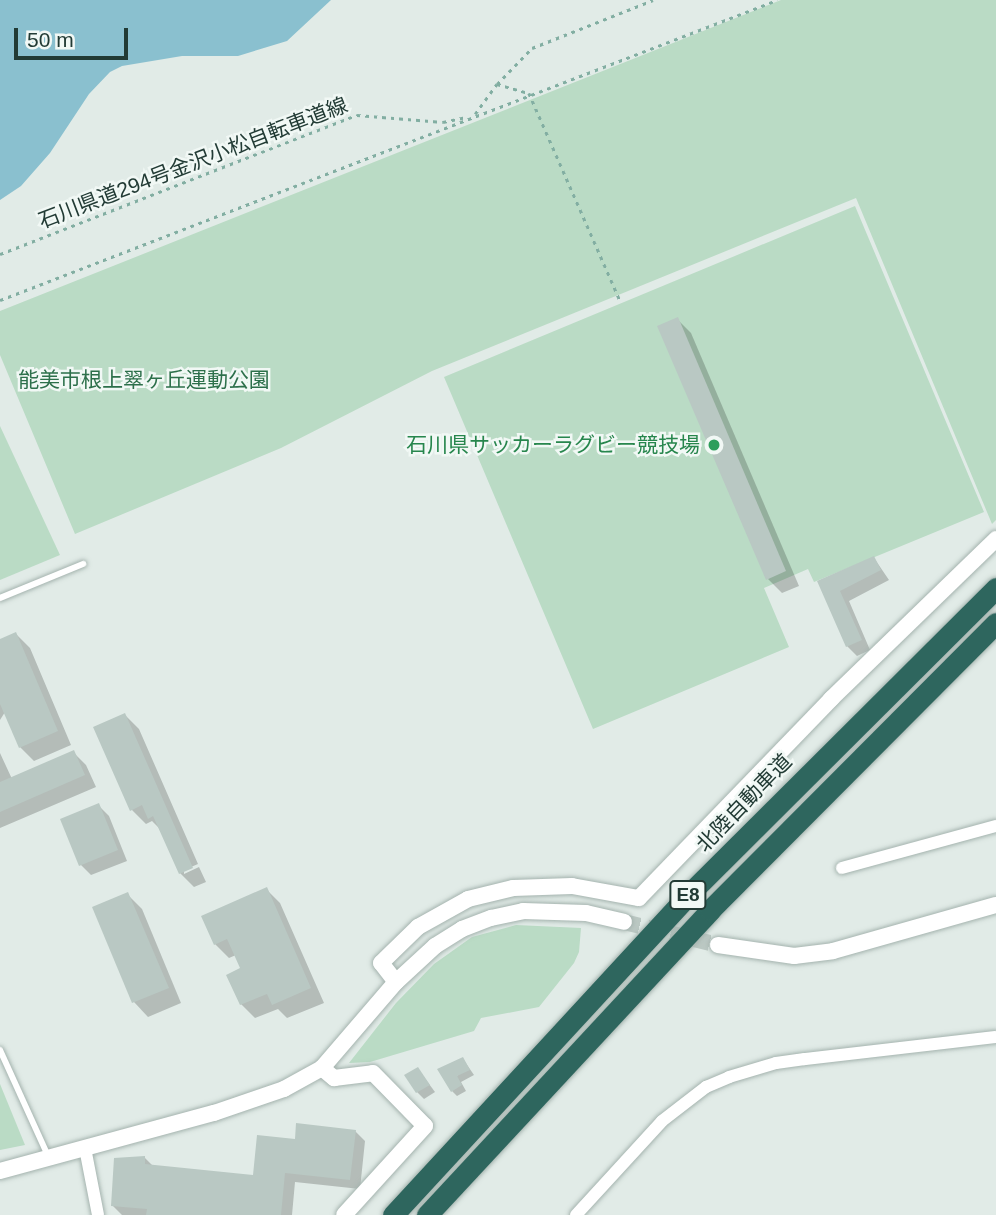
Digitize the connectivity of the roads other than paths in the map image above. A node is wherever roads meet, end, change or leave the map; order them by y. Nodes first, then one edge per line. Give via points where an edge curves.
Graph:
1 (996, 539) edge
2 (83, 564) dead end
3 (996, 588) edge
4 (0, 598) edge
5 (996, 623) edge
6 (996, 826) edge
7 (842, 868) dead end
8 (996, 905) edge
9 (624, 922) tunnel mouth
10 (718, 946) tunnel mouth
11 (396, 982) junction
12 (996, 1037) edge
13 (0, 1050) edge
14 (322, 1068) junction
15 (85, 1148) junction
16 (49, 1157) junction
17 (0, 1171) edge
18 (98, 1215) edge
19 (344, 1215) edge
20 (393, 1215) edge
21 (428, 1215) edge
22 (576, 1215) edge

1 - 11 street via 831,699 639,898 572,886 513,888 468,899 418,928 381,963
2 - 4 lane
3 - 20 highway, 北陸自動車道 / E8 via 690,894
5 - 21 highway, E8 via 710,910
6 - 7 street
8 - 10 street via 832,951 794,956
9 - 11 street via 553,909 491,918 435,946
11 - 14 street
12 - 22 street via 776,1063 729,1077 706,1087 662,1121
13 - 16 lane
14 - 15 street via 248,1103
14 - 19 street via 334,1078 373,1073 425,1126
15 - 16 street
15 - 18 street
16 - 17 street

